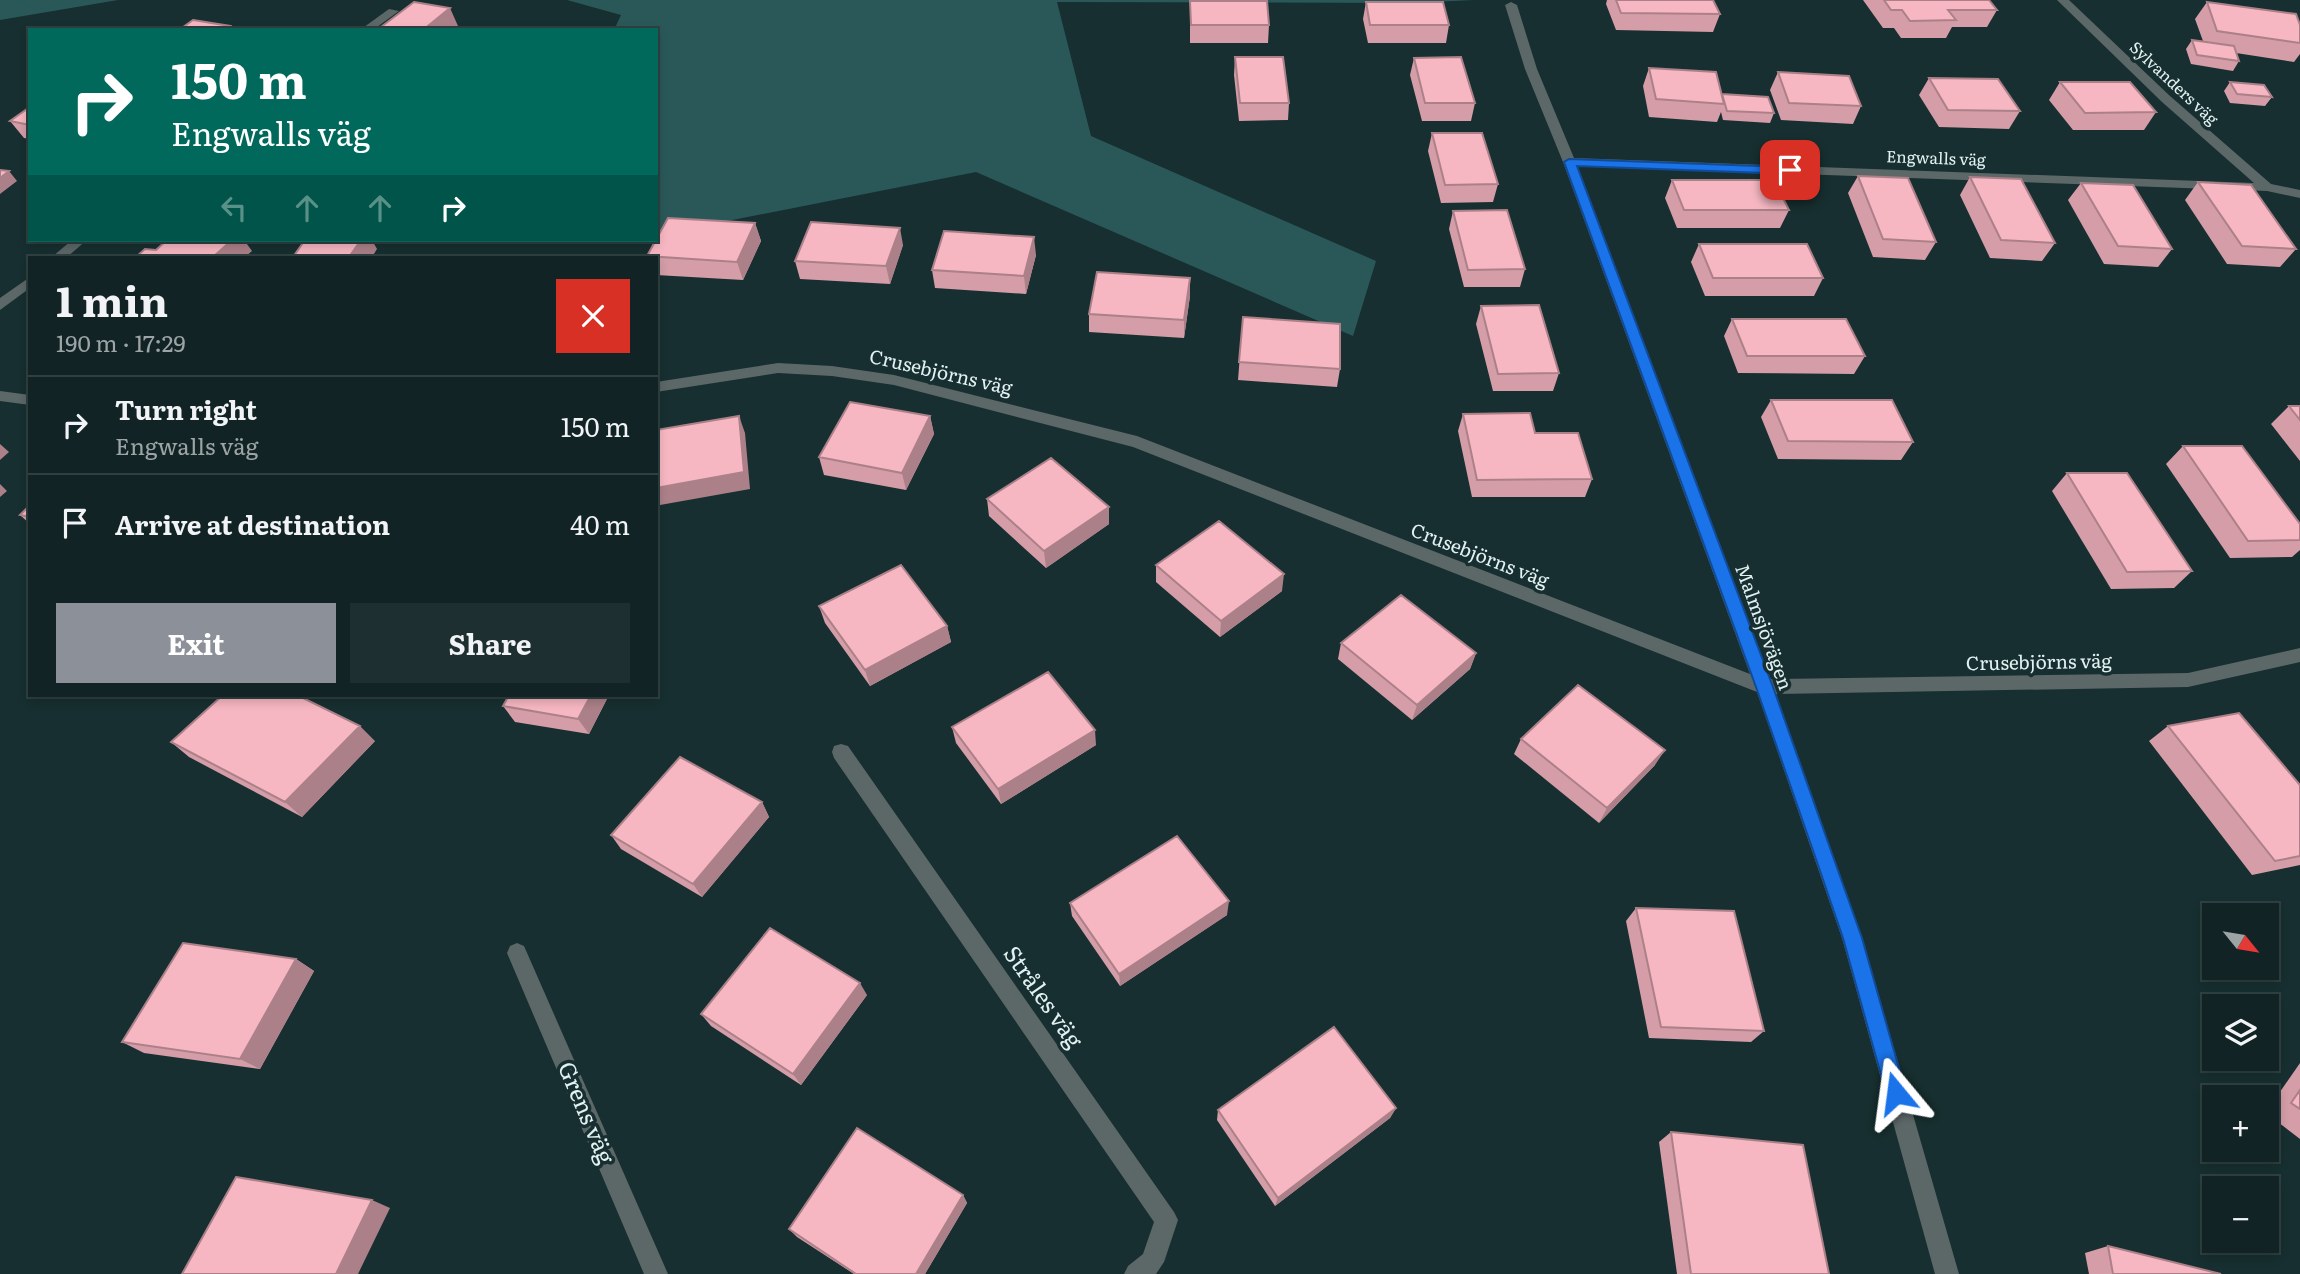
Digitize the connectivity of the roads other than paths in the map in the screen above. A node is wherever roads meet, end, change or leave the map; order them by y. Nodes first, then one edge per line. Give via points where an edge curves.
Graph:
1 (2063, 0) edge
2 (1511, 5) dead end
3 (393, 11) dead end
4 (368, 28) edge
5 (1569, 162) junction
6 (2267, 187) junction
7 (2300, 194) edge
8 (78, 242) edge
9 (60, 256) edge
10 (28, 283) edge
11 (0, 305) edge
12 (658, 387) edge
13 (0, 396) edge
14 (28, 400) edge
15 (2300, 655) edge
16 (1764, 687) junction
17 (841, 752) dead end
18 (517, 953) dead end
19 (656, 1274) edge
20 (1136, 1274) edge
21 (1947, 1274) edge

1 - 6 street, Sylvanders väg
2 - 5 street, Malmsjövägen
3 - 4 street
5 - 6 street, Engwalls väg
5 - 16 street, Malmsjövägen
6 - 7 street, Engwalls väg
8 - 9 street
10 - 11 street
12 - 16 street, Crusebjörns väg via 778,368 832,371 894,380 1137,442
13 - 14 street
15 - 16 street, Crusebjörns väg via 2188,680
16 - 21 street, Malmsjövägen via 1852,938
17 - 20 street, Stråles väg via 1166,1220 1152,1262
18 - 19 street, Grens väg

